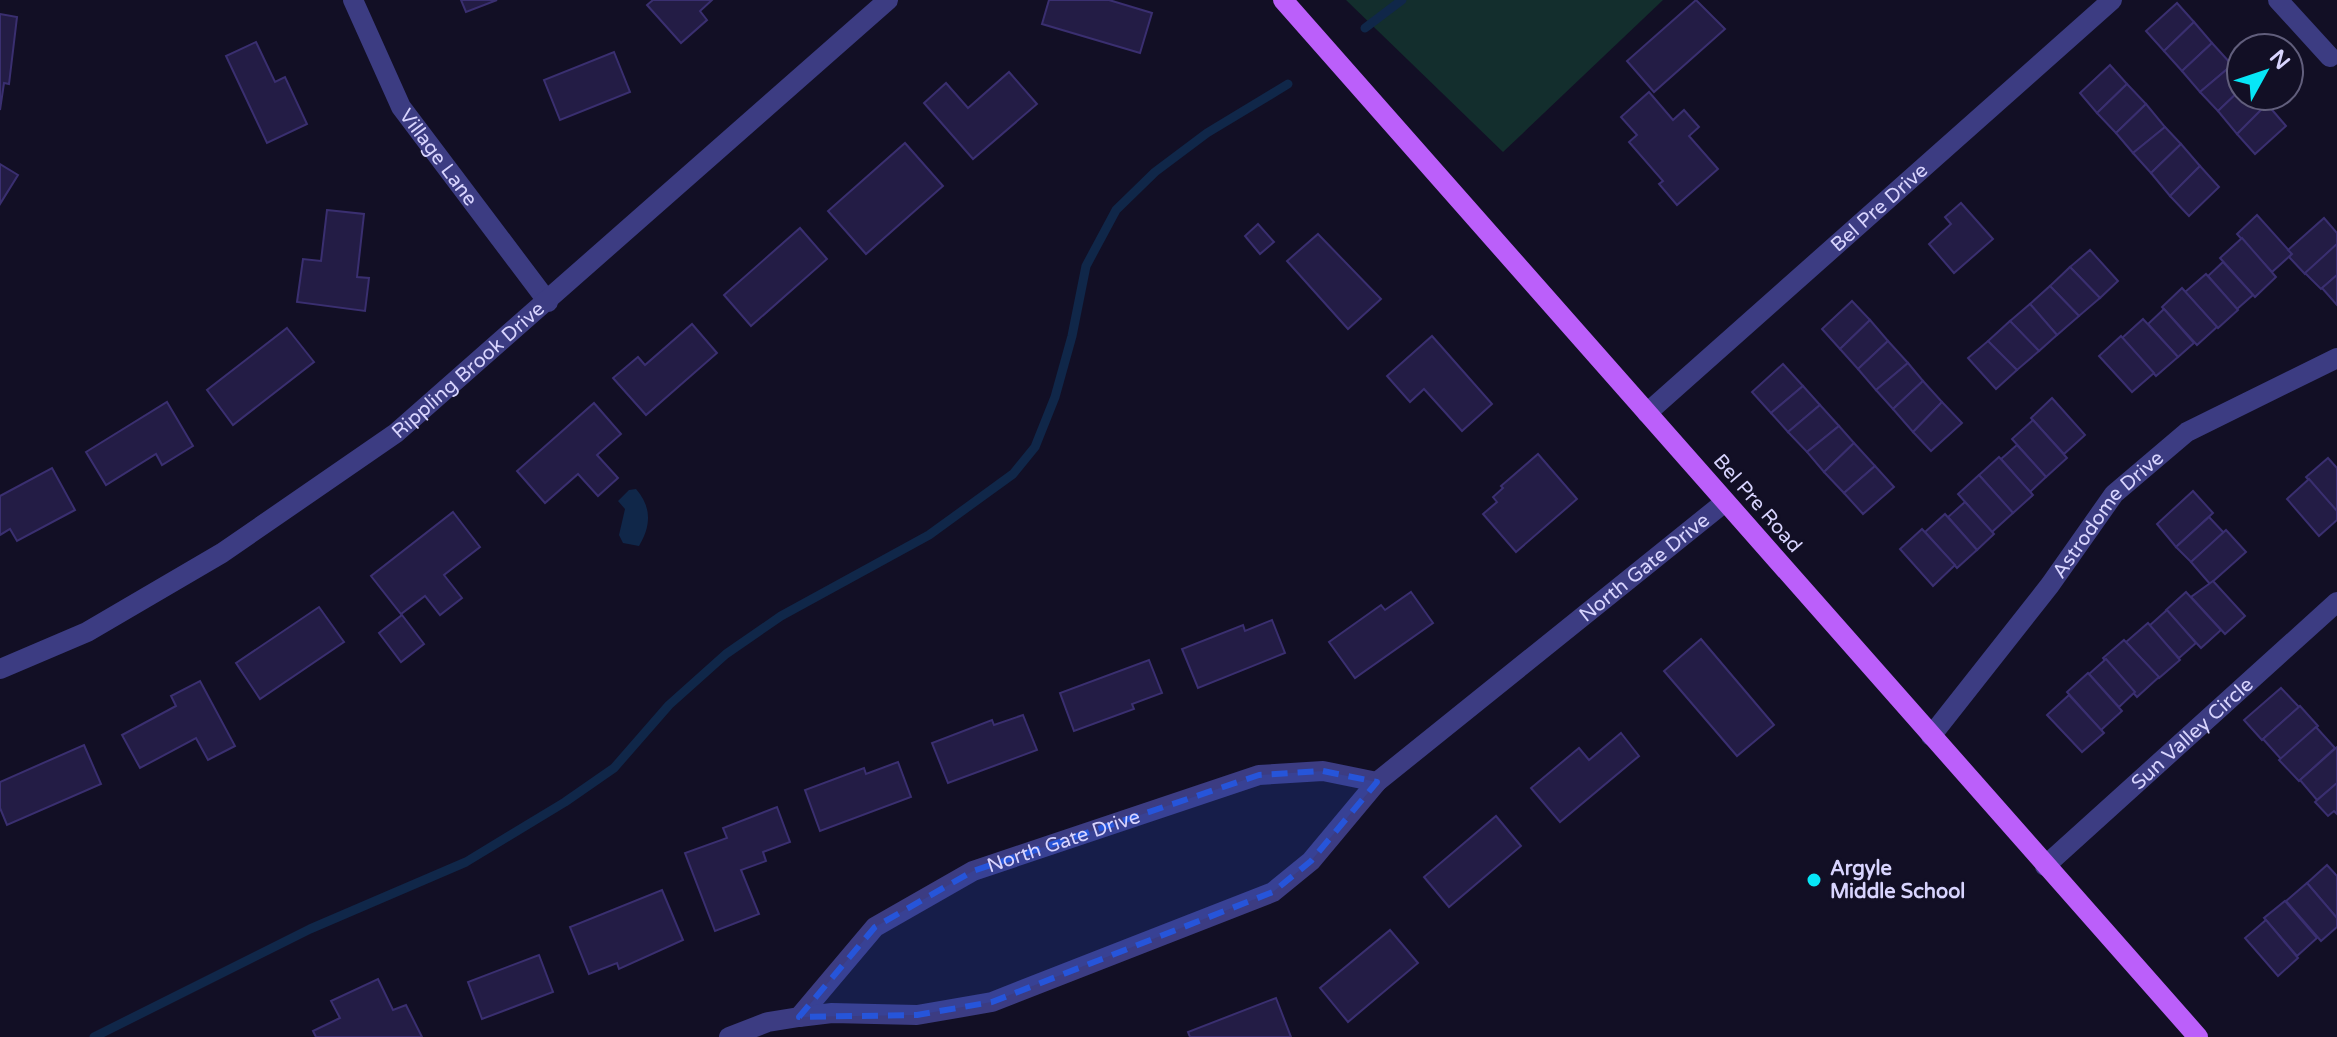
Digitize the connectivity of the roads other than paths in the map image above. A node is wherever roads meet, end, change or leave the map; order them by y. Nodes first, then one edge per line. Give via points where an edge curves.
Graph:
1 (353, 0) edge
2 (888, 0) edge
3 (1283, 0) edge
4 (2112, 0) edge
5 (2278, 0) edge
6 (2330, 57) dead end
7 (548, 302) junction
8 (2337, 358) edge
9 (1647, 413) junction
10 (1725, 502) junction
11 (2337, 602) edge
12 (0, 669) edge
13 (1931, 736) junction
14 (1377, 782) junction
15 (2045, 866) junction
16 (799, 1017) junction
17 (729, 1037) edge
18 (2198, 1037) edge

1 - 7 street, Village Lane via 401,107
2 - 7 street, Rippling Brook Drive
3 - 9 main road, Bel Pre Road
4 - 9 street, Bel Pre Drive
5 - 6 street
7 - 12 street, Rippling Brook Drive via 396,433 222,553 87,632
8 - 13 street, Astrodome Drive via 2187,432 2114,494
9 - 10 main road, Bel Pre Road
10 - 13 main road, Bel Pre Road
10 - 14 street, North Gate Drive
11 - 15 street, Sun Valley Circle
13 - 15 main road, Bel Pre Road
14 - 16 street, North Gate Drive via 1311,861 1273,892 992,1002 917,1015
14 - 16 street, North Gate Drive via 1323,771 1259,775 973,871 875,927
15 - 18 main road, Bel Pre Road
16 - 17 street, North Gate Drive

